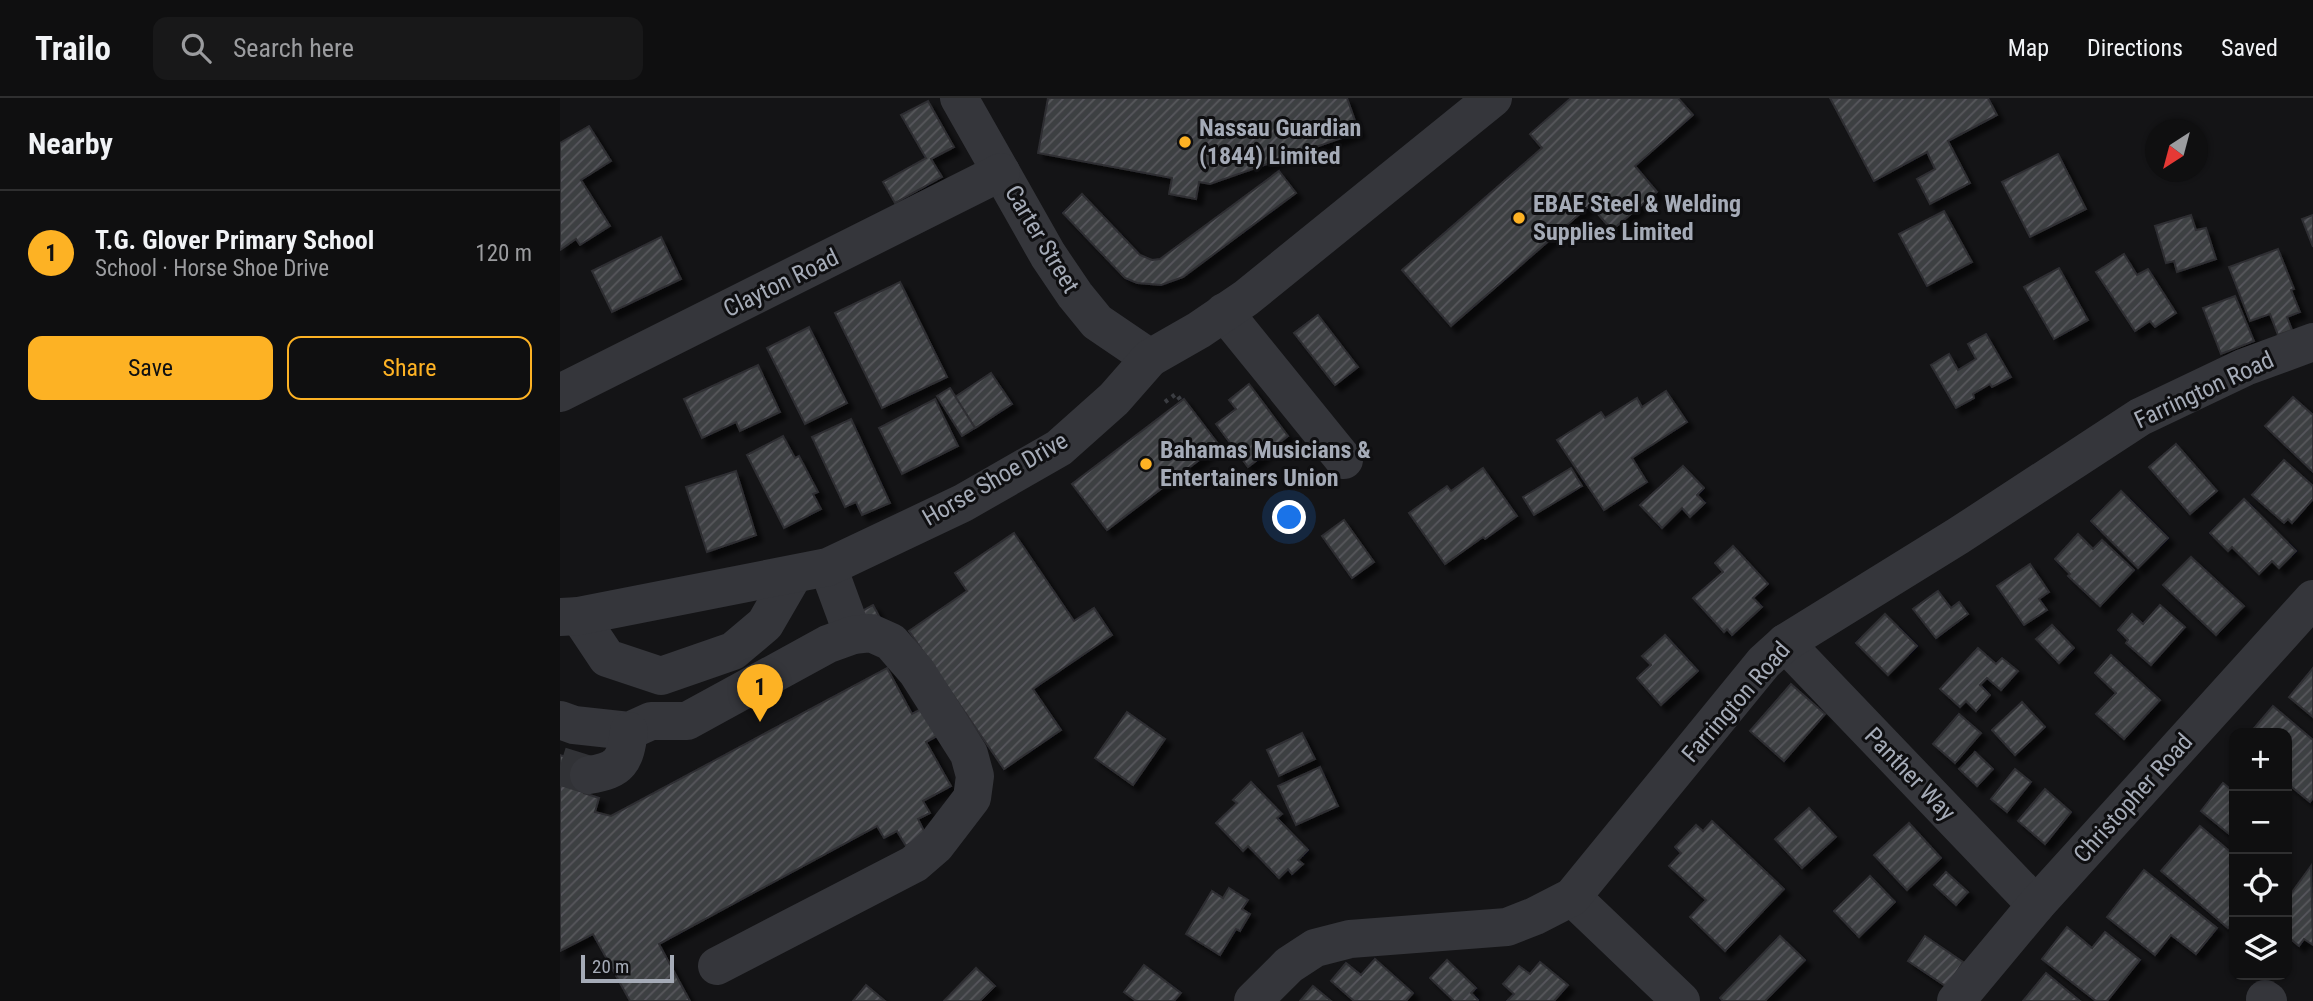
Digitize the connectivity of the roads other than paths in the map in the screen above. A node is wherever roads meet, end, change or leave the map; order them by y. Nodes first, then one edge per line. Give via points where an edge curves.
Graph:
1 (959, 98) edge
2 (1493, 98) edge
3 (1001, 172) junction
4 (1224, 312) junction
5 (2313, 342) edge
6 (1150, 358) junction
7 (560, 393) edge
8 (1344, 460) dead end
9 (811, 570) junction
10 (2308, 614) edge
11 (569, 617) edge
12 (853, 635) junction
13 (1784, 643) junction
14 (560, 720) edge
15 (629, 731) junction
16 (589, 775) tunnel mouth
17 (1572, 897) junction
18 (2036, 905) junction
19 (717, 966) dead end
20 (1254, 1001) edge
21 (1681, 1001) edge
22 (1956, 1001) edge

1 - 3 street, Carter Street
2 - 4 street, Horse Shoe Drive
3 - 6 street, Carter Street via 1075,295 1097,322
3 - 7 street, Clayton Road
4 - 6 street, Horse Shoe Drive
4 - 8 street
5 - 13 street, Farrington Road via 2245,367 2140,416
6 - 9 street, Horse Shoe Drive via 1114,399 1059,448 963,503
9 - 11 street, Horse Shoe Drive
9 - 11 street via 765,624 733,652 662,676 607,658
9 - 12 street
10 - 18 street, Christopher Road
12 - 15 street via 687,720 651,722
12 - 19 street via 871,633 891,642 917,672 969,754 975,776 972,798 936,845 914,864
13 - 17 street, Farrington Road
13 - 18 street, Panther Way
14 - 15 street
15 - 16 street via 620,765
17 - 20 street, Farrington Road via 1507,927 1350,939 1315,948 1289,965
17 - 21 street
18 - 22 street, Christopher Road

